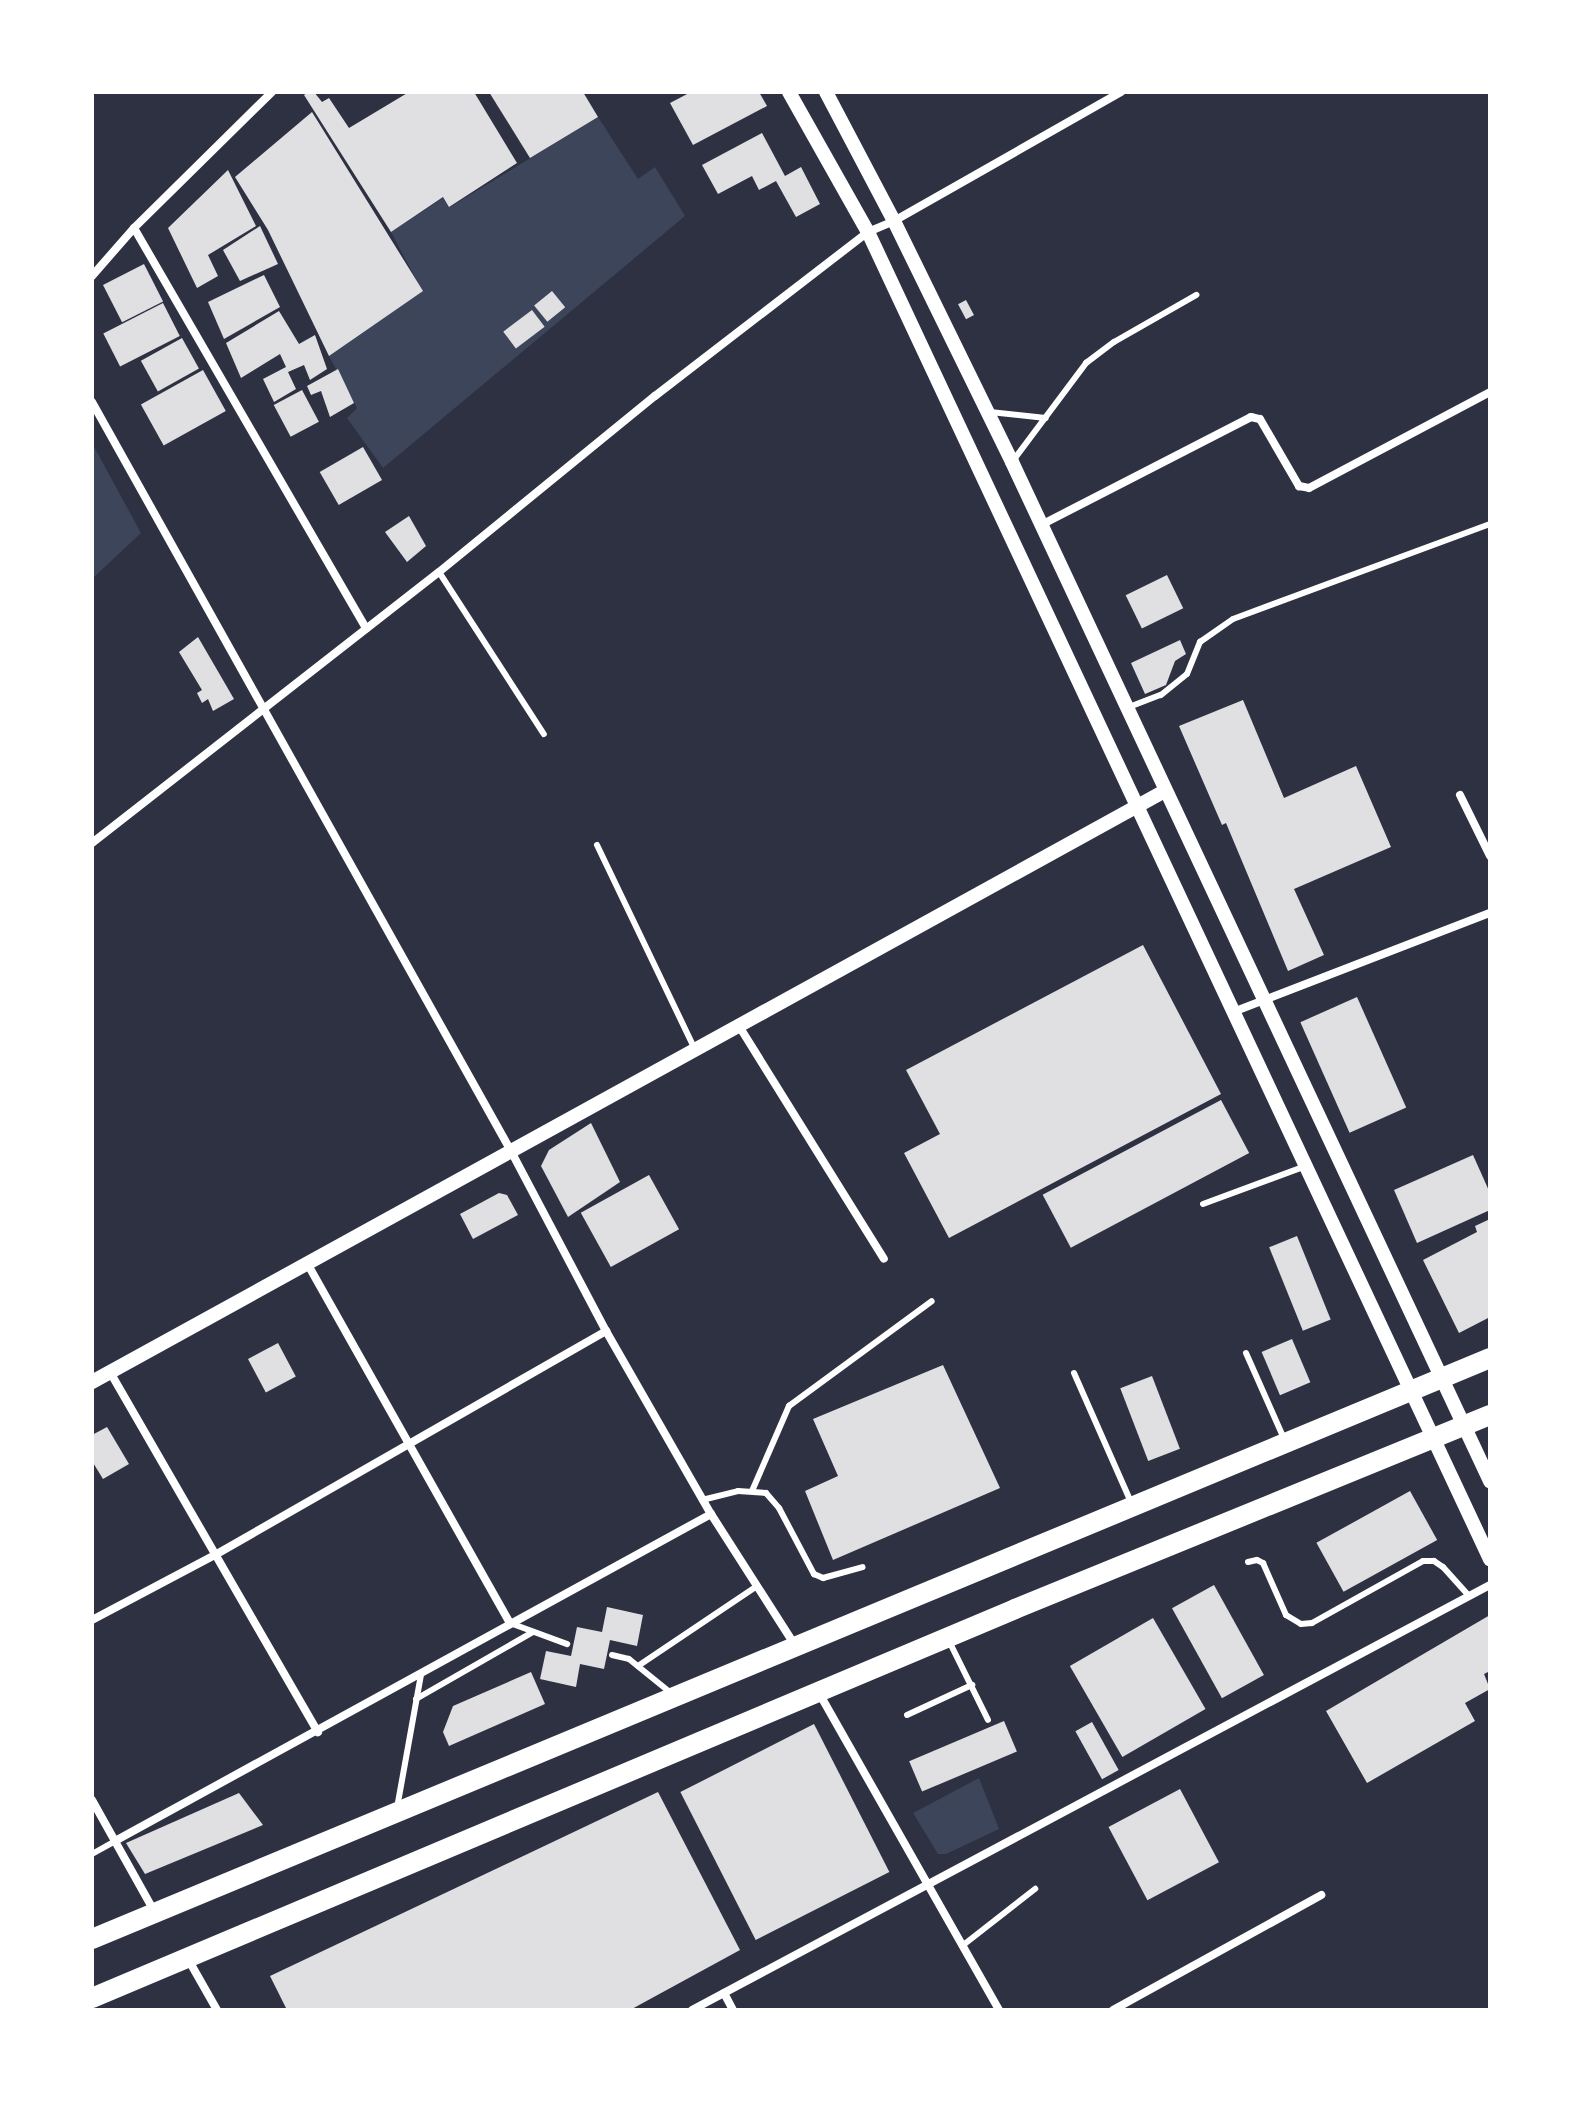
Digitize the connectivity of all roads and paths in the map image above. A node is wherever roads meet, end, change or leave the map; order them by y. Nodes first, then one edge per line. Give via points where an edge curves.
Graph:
1 (272, 92) edge
2 (789, 92) edge
3 (826, 92) edge
4 (1121, 92) edge
5 (894, 221) junction
6 (134, 228) junction
7 (868, 232) junction
8 (92, 276) edge
9 (1196, 295) dead end
10 (1490, 392) edge
11 (92, 402) edge
12 (987, 411) junction
13 (1046, 418) junction
14 (1012, 462) junction
15 (1490, 524) edge
16 (1041, 525) junction
17 (439, 572) junction
18 (366, 629) junction
19 (1126, 708) junction
20 (263, 711) junction
21 (544, 734) dead end
22 (1165, 791) junction
23 (1460, 795) dead end
24 (1137, 808) junction
25 (92, 843) edge
26 (597, 845) dead end
27 (1490, 856) edge
28 (1490, 913) edge
29 (1264, 1000) junction
30 (1233, 1012) junction
31 (739, 1026) junction
32 (695, 1050) junction
33 (511, 1151) junction
34 (1306, 1166) junction
35 (1203, 1204) dead end
36 (884, 1259) dead end
37 (306, 1262) junction
38 (932, 1301) dead end
39 (606, 1331) junction
40 (1246, 1353) dead end
41 (1490, 1358) edge
42 (110, 1372) junction
43 (1074, 1373) dead end
44 (1443, 1379) junction
45 (92, 1382) edge
46 (1410, 1391) junction
47 (1490, 1415) edge
48 (1464, 1427) junction
49 (1434, 1439) junction
50 (409, 1442) junction
51 (1286, 1442) junction
52 (1490, 1481) edge
53 (752, 1491) junction
54 (702, 1500) junction
55 (1133, 1505) junction
56 (711, 1514) junction
57 (215, 1555) junction
58 (1490, 1559) edge
59 (1248, 1562) dead end
60 (863, 1567) dead end
61 (1490, 1585) edge
62 (757, 1586) junction
63 (1469, 1596) junction
64 (92, 1620) edge
65 (510, 1623) junction
66 (533, 1632) junction
67 (947, 1638) junction
68 (567, 1644) dead end
69 (794, 1645) junction
70 (612, 1655) dead end
71 (638, 1666) junction
72 (421, 1674) junction
73 (972, 1685) junction
74 (819, 1693) junction
75 (674, 1695) junction
76 (416, 1699) junction
77 (907, 1715) dead end
78 (988, 1720) dead end
79 (318, 1732) junction
80 (92, 1800) edge
81 (396, 1812) junction
82 (115, 1841) junction
83 (92, 1854) edge
84 (926, 1885) junction
85 (1035, 1889) dead end
86 (1321, 1895) dead end
87 (155, 1914) junction
88 (92, 1939) edge
89 (962, 1946) junction
90 (188, 1958) junction
91 (724, 1993) junction
92 (92, 1998) edge
93 (217, 2010) edge
94 (692, 2010) edge
95 (733, 2010) edge
96 (999, 2010) edge
97 (1113, 2010) edge

1 - 6 street
2 - 7 street
3 - 5 street
4 - 5 street
5 - 7 street
5 - 12 street
6 - 8 street
6 - 18 street
7 - 17 street
7 - 24 street
9 - 13 lane via 1086,363
10 - 16 street via 1309,488 1299,486 1260,419 1251,417
11 - 20 street
12 - 13 lane
12 - 14 street
13 - 14 lane
14 - 16 street
15 - 19 lane via 1233,619 1200,642 1179,681 1161,695
16 - 19 street
17 - 18 street
17 - 21 lane
18 - 20 street
19 - 22 street
20 - 25 street
20 - 33 street
22 - 24 street
22 - 29 street
23 - 27 street
24 - 30 street
24 - 31 street
26 - 32 lane
28 - 29 street
29 - 30 street
29 - 44 street
30 - 34 street
31 - 32 street
31 - 36 street
32 - 33 street
33 - 37 street
33 - 39 street
34 - 35 lane
34 - 46 street
37 - 42 street
37 - 50 street
38 - 53 lane via 789,1406
39 - 50 street
39 - 54 street
40 - 51 lane
41 - 44 main road
42 - 45 street
42 - 57 street
43 - 55 lane
44 - 46 main road
44 - 48 street
46 - 49 street
46 - 51 main road
47 - 48 main road
48 - 49 main road
48 - 52 street
49 - 58 street
49 - 67 main road
50 - 57 street
50 - 65 street
51 - 55 main road
53 - 54 lane
53 - 60 lane via 766,1493 779,1508 814,1574 823,1578
54 - 56 street
55 - 69 main road
56 - 62 street
56 - 65 street
57 - 64 street
57 - 79 street
59 - 63 lane via 1263,1563 1286,1615 1301,1624 1312,1623 1423,1561 1443,1567
61 - 63 street
62 - 69 street
62 - 71 lane
63 - 84 street
65 - 66 lane
65 - 72 street
66 - 68 lane
66 - 76 lane
67 - 73 lane
67 - 74 main road
69 - 75 main road
70 - 71 lane
71 - 75 lane
72 - 76 lane
72 - 79 street
73 - 77 lane
73 - 78 lane
74 - 84 street
74 - 90 main road
75 - 81 main road
76 - 81 lane
79 - 82 street
80 - 82 street
81 - 87 main road
82 - 83 lane
82 - 87 street
84 - 89 street
84 - 91 street
85 - 89 lane
86 - 97 street
87 - 88 main road
89 - 96 street
90 - 92 main road
90 - 93 street
91 - 94 street
91 - 95 street

